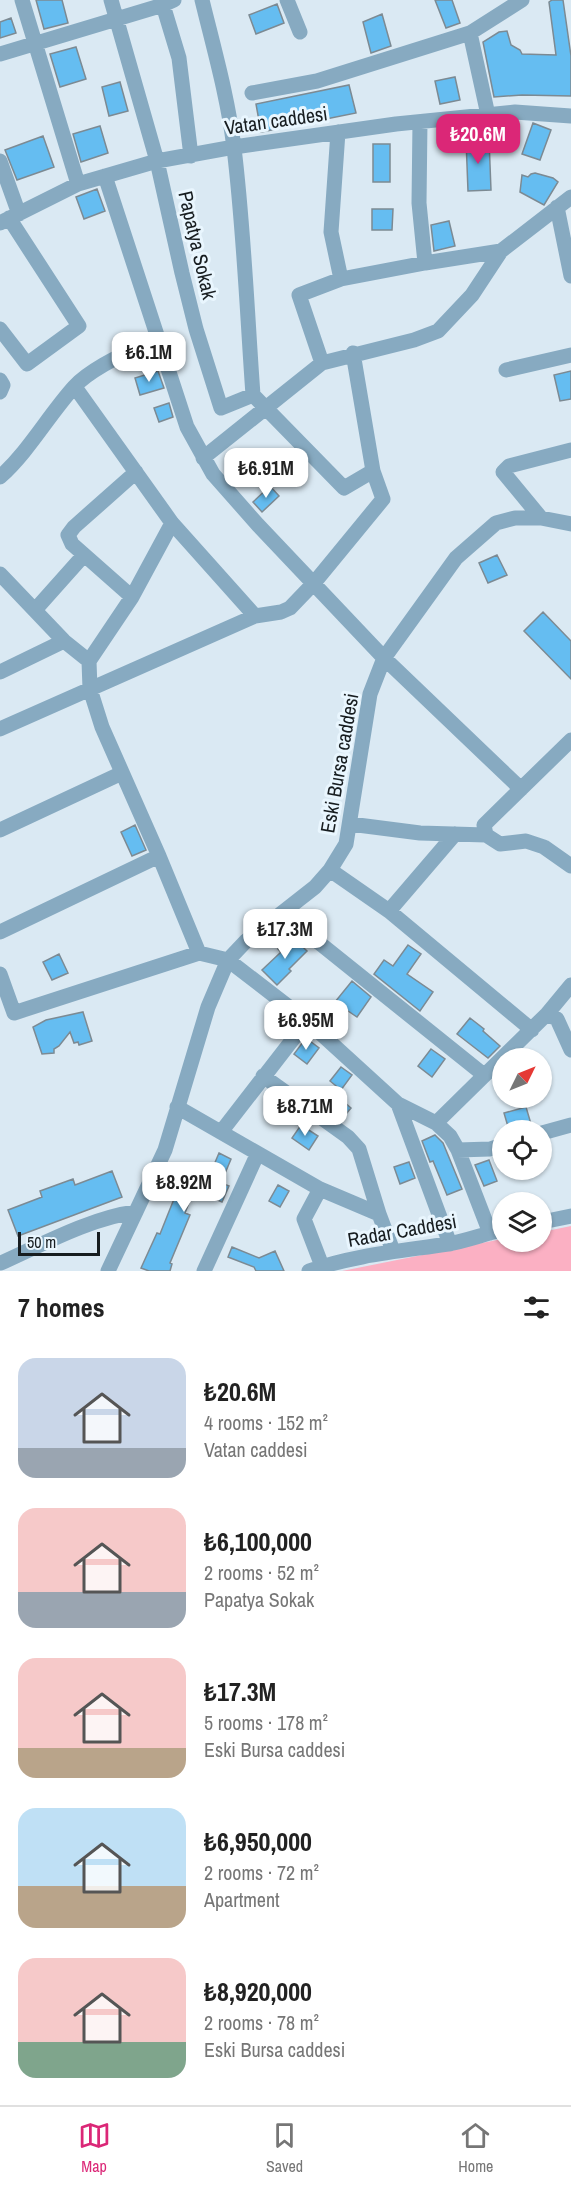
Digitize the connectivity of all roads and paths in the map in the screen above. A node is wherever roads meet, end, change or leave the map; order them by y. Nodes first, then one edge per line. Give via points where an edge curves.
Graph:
1 (22, 0) edge
2 (111, 0) edge
3 (202, 0) edge
4 (287, 0) edge
5 (522, 0) edge
6 (168, 3) edge
7 (117, 18) junction
8 (300, 32) dead end
9 (470, 33) junction
10 (34, 44) junction
11 (0, 54) edge
12 (252, 93) dead end
13 (488, 115) junction
14 (571, 116) edge
15 (420, 122) junction
16 (339, 132) junction
17 (234, 147) junction
18 (191, 156) junction
19 (0, 161) edge
20 (157, 161) junction
21 (105, 176) junction
22 (78, 184) junction
23 (571, 197) edge
24 (557, 207) junction
25 (9, 218) edge
26 (501, 251) junction
27 (425, 263) junction
28 (571, 276) edge
29 (341, 279) junction
30 (0, 329) edge
31 (158, 337) junction
32 (353, 353) junction
33 (571, 355) edge
34 (321, 363) junction
35 (506, 370) dead end
36 (0, 380) edge
37 (75, 387) junction
38 (0, 392) edge
39 (253, 394) junction
40 (266, 408) junction
41 (571, 450) edge
42 (203, 458) junction
43 (373, 471) junction
44 (136, 472) junction
45 (0, 477) edge
46 (540, 518) junction
47 (172, 523) junction
48 (571, 524) edge
49 (84, 555) junction
50 (0, 574) edge
51 (314, 583) junction
52 (132, 597) junction
53 (35, 610) junction
54 (255, 616) junction
55 (64, 641) junction
56 (384, 658) junction
57 (89, 661) junction
58 (0, 672) edge
59 (90, 688) junction
60 (0, 729) edge
61 (571, 740) edge
62 (122, 773) junction
63 (521, 789) junction
64 (350, 824) junction
65 (0, 830) edge
66 (455, 834) junction
67 (486, 835) junction
68 (159, 855) junction
69 (570, 863) edge
70 (330, 870) junction
71 (389, 911) junction
72 (282, 913) junction
73 (0, 932) edge
74 (199, 953) junction
75 (228, 960) junction
76 (0, 974) edge
77 (571, 985) edge
78 (548, 1014) junction
79 (307, 1021) junction
80 (532, 1030) junction
81 (571, 1050) edge
82 (484, 1075) junction
83 (263, 1076) junction
84 (399, 1104) junction
85 (177, 1107) junction
86 (436, 1124) junction
87 (571, 1125) edge
88 (552, 1130) edge
89 (221, 1132) junction
90 (492, 1148) edge
91 (458, 1150) junction
92 (257, 1155) junction
93 (320, 1189) junction
94 (136, 1212) junction
95 (379, 1214) junction
96 (571, 1216) edge
97 (552, 1220) edge
98 (492, 1223) edge
99 (492, 1233) edge
100 (450, 1244) junction
101 (393, 1251) junction
102 (2, 1264) edge
103 (315, 1269) edge
104 (108, 1271) edge
105 (204, 1271) edge

1 - 10 street
2 - 7 street
3 - 17 street
4 - 8 street
5 - 9 street
6 - 7 street
6 - 18 street
7 - 10 street
7 - 20 street
9 - 12 street via 317,81
9 - 13 street
10 - 11 street
10 - 22 street
13 - 14 street, Vatan caddesi via 515,112
13 - 15 street, Vatan caddesi
15 - 16 street, Vatan caddesi
15 - 27 street via 419,203
16 - 17 street, Vatan caddesi
16 - 29 street via 331,232
17 - 18 street, Vatan caddesi
17 - 39 street
18 - 20 street, Vatan caddesi
19 - 25 street
20 - 21 street, Vatan caddesi
20 - 39 street, Papatya Sokak via 184,285 221,408
21 - 22 street, Vatan caddesi
21 - 31 street
22 - 25 street, Vatan caddesi
23 - 24 street
24 - 26 street
24 - 28 street
25 - 30 street via 79,326 27,364
26 - 27 street
26 - 32 street via 472,296 438,331
27 - 29 street
29 - 34 street via 299,295
31 - 37 street via 88,375
31 - 42 street via 187,427
32 - 34 street
32 - 43 street
33 - 35 street
34 - 40 street
36 - 38 street
37 - 44 street
37 - 45 street
39 - 40 street
40 - 42 street
40 - 43 street via 344,488
41 - 46 street via 509,466 503,472
42 - 51 street via 258,525
43 - 51 street via 383,499
44 - 47 street
44 - 49 street via 68,535
46 - 48 street, Eski Bursa caddesi
46 - 56 street, Eski Bursa caddesi via 496,523 456,558
47 - 52 street
47 - 54 street
49 - 52 street
49 - 53 street
50 - 53 street
51 - 54 street via 290,608
51 - 56 street
52 - 57 street
53 - 55 street
54 - 59 street
55 - 57 street
55 - 58 street
56 - 63 street
56 - 64 street, Eski Bursa caddesi via 370,694
57 - 59 street
59 - 60 street
59 - 62 street
61 - 63 street
62 - 65 street
62 - 68 street
63 - 67 street via 484,825
64 - 66 street
64 - 70 street, Eski Bursa caddesi via 346,844
66 - 67 street
66 - 71 street
67 - 69 street via 500,844 526,841 544,847
68 - 73 street
68 - 74 street
70 - 71 street
70 - 72 street, Eski Bursa caddesi
71 - 80 street
72 - 75 street, Eski Bursa caddesi
72 - 82 street
74 - 75 street
74 - 76 street via 14,1013
75 - 79 street
75 - 85 street, Eski Bursa caddesi via 208,1007
77 - 78 street
78 - 80 street
78 - 81 street via 557,1019
79 - 83 street
79 - 84 street
80 - 82 street
82 - 86 street
83 - 89 street
83 - 95 street via 359,1149
84 - 86 street
84 - 100 street
85 - 89 street
85 - 94 street, Eski Bursa caddesi via 165,1149
86 - 91 street
87 - 88 street
89 - 92 street
90 - 91 street
91 - 98 street
92 - 93 street
92 - 105 street
93 - 95 street
93 - 103 street via 304,1219
94 - 102 street via 119,1214
94 - 104 street, Eski Bursa caddesi
95 - 101 street
96 - 97 street
99 - 100 street, Radar Caddesi
100 - 101 street, Radar Caddesi
101 - 103 street, Radar Caddesi

